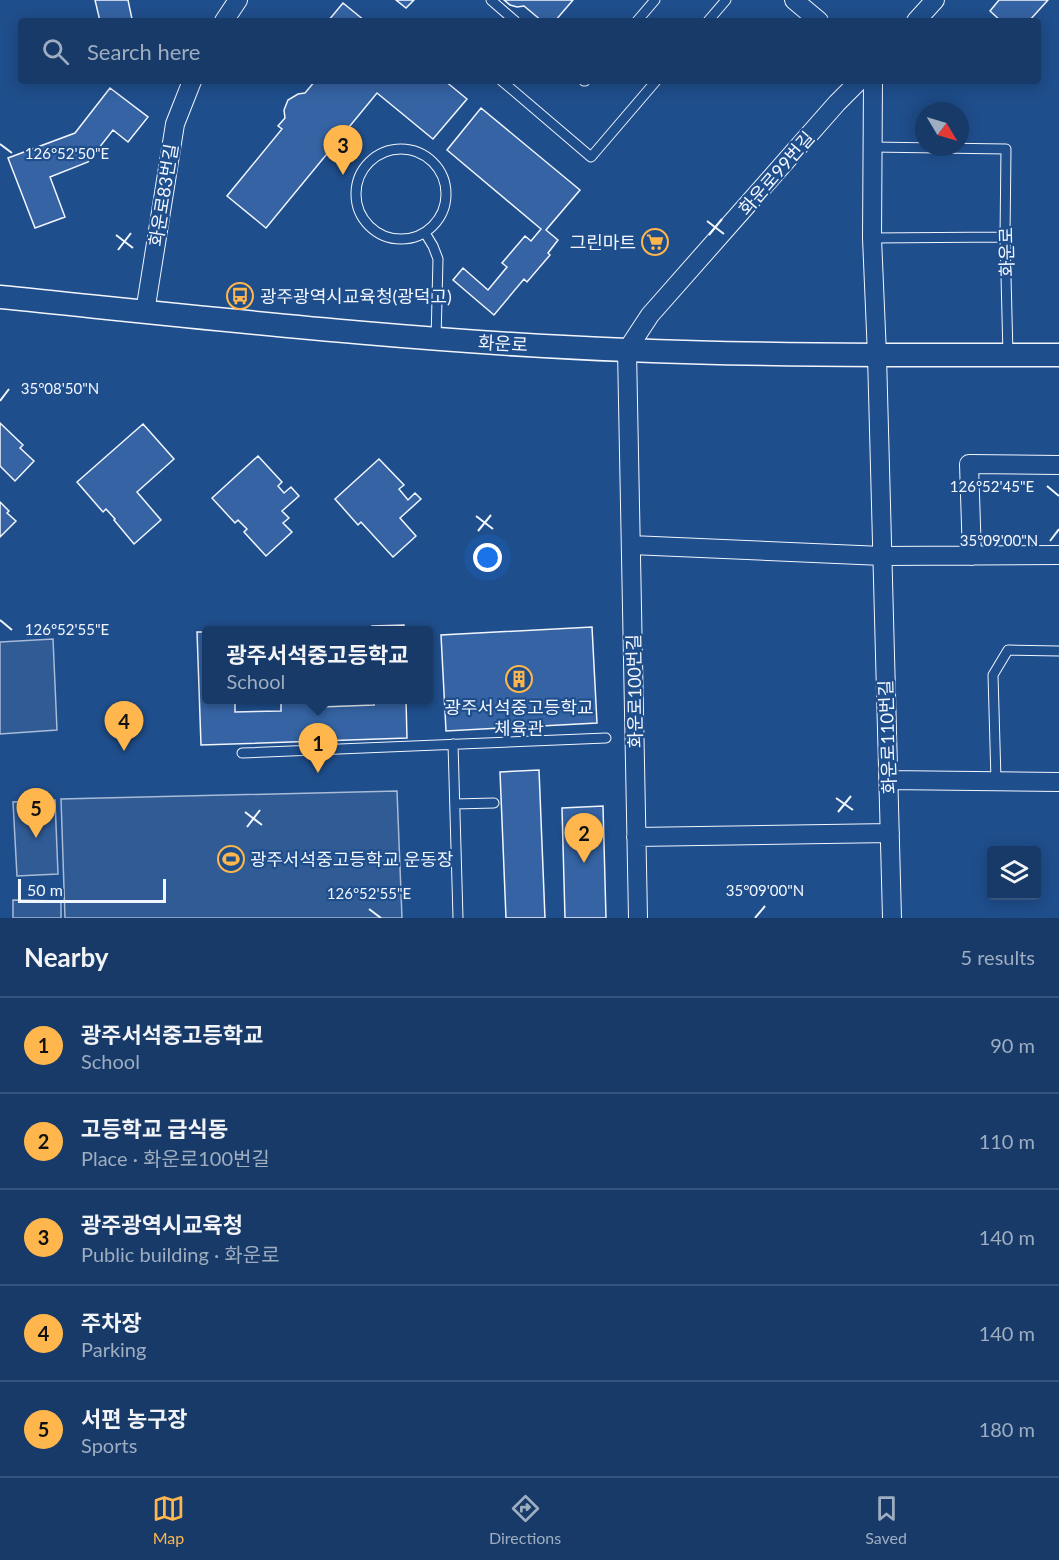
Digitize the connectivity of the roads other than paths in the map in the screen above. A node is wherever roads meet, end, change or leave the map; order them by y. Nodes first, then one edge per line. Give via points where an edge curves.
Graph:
1 (238, 0) edge
2 (491, 0) edge
3 (655, 0) edge
4 (726, 0) edge
5 (794, 0) edge
6 (935, 0) edge
7 (226, 18) edge
8 (512, 18) edge
9 (640, 18) edge
10 (711, 18) edge
11 (815, 18) edge
12 (919, 18) edge
13 (191, 84) edge
14 (506, 84) edge
15 (650, 84) edge
16 (856, 84) edge
17 (873, 84) edge
18 (872, 147) junction
19 (425, 233) junction
20 (1005, 237) junction
21 (872, 238) junction
22 (0, 297) edge
23 (145, 312) junction
24 (436, 339) junction
25 (627, 350) junction
26 (877, 355) junction
27 (1008, 355) junction
28 (1059, 355) edge
29 (1059, 465) edge
30 (631, 545) junction
31 (1059, 555) edge
32 (882, 556) junction
33 (972, 556) junction
34 (1059, 651) edge
35 (606, 738) dead end
36 (453, 744) junction
37 (242, 753) dead end
38 (888, 780) junction
39 (996, 780) junction
40 (1059, 782) edge
41 (494, 803) dead end
42 (455, 804) junction
43 (890, 833) junction
44 (636, 837) junction
45 (458, 918) edge
46 (638, 918) edge
47 (892, 918) edge

1 - 7 street
2 - 8 lane
3 - 9 lane
4 - 10 lane
5 - 11 street
6 - 12 street
13 - 23 street, 화운로83번길 via 175,124
14 - 15 lane via 591,157
16 - 25 street, 화운로99번길 via 650,315
17 - 18 street, 화운로110번길
18 - 20 lane, 화운로 via 1005,148
18 - 21 street, 화운로110번길
19 - 19 lane via 444,209 444,179 425,155 396,149 381,154 369,163 357,186 356,199 366,223 387,237 413,238
19 - 24 lane via 438,259
20 - 21 lane
20 - 27 lane, 화운로
21 - 26 street, 화운로110번길
22 - 23 street, 화운로
23 - 24 street, 화운로
24 - 25 street, 화운로
25 - 26 street, 화운로
25 - 30 street, 화운로100번길
26 - 27 street, 화운로
26 - 32 street, 화운로110번길
27 - 28 street, 화운로
29 - 33 street via 969,464
30 - 32 street
30 - 44 street, 화운로100번길
31 - 33 street
32 - 33 street
32 - 38 street, 화운로110번길
34 - 39 lane via 1008,650 993,675
35 - 36 lane
36 - 37 lane
36 - 42 lane
38 - 39 street
38 - 43 street, 화운로110번길
39 - 40 street
41 - 42 lane
42 - 45 lane
43 - 44 street
43 - 47 street, 화운로110번길
44 - 46 street, 화운로100번길

